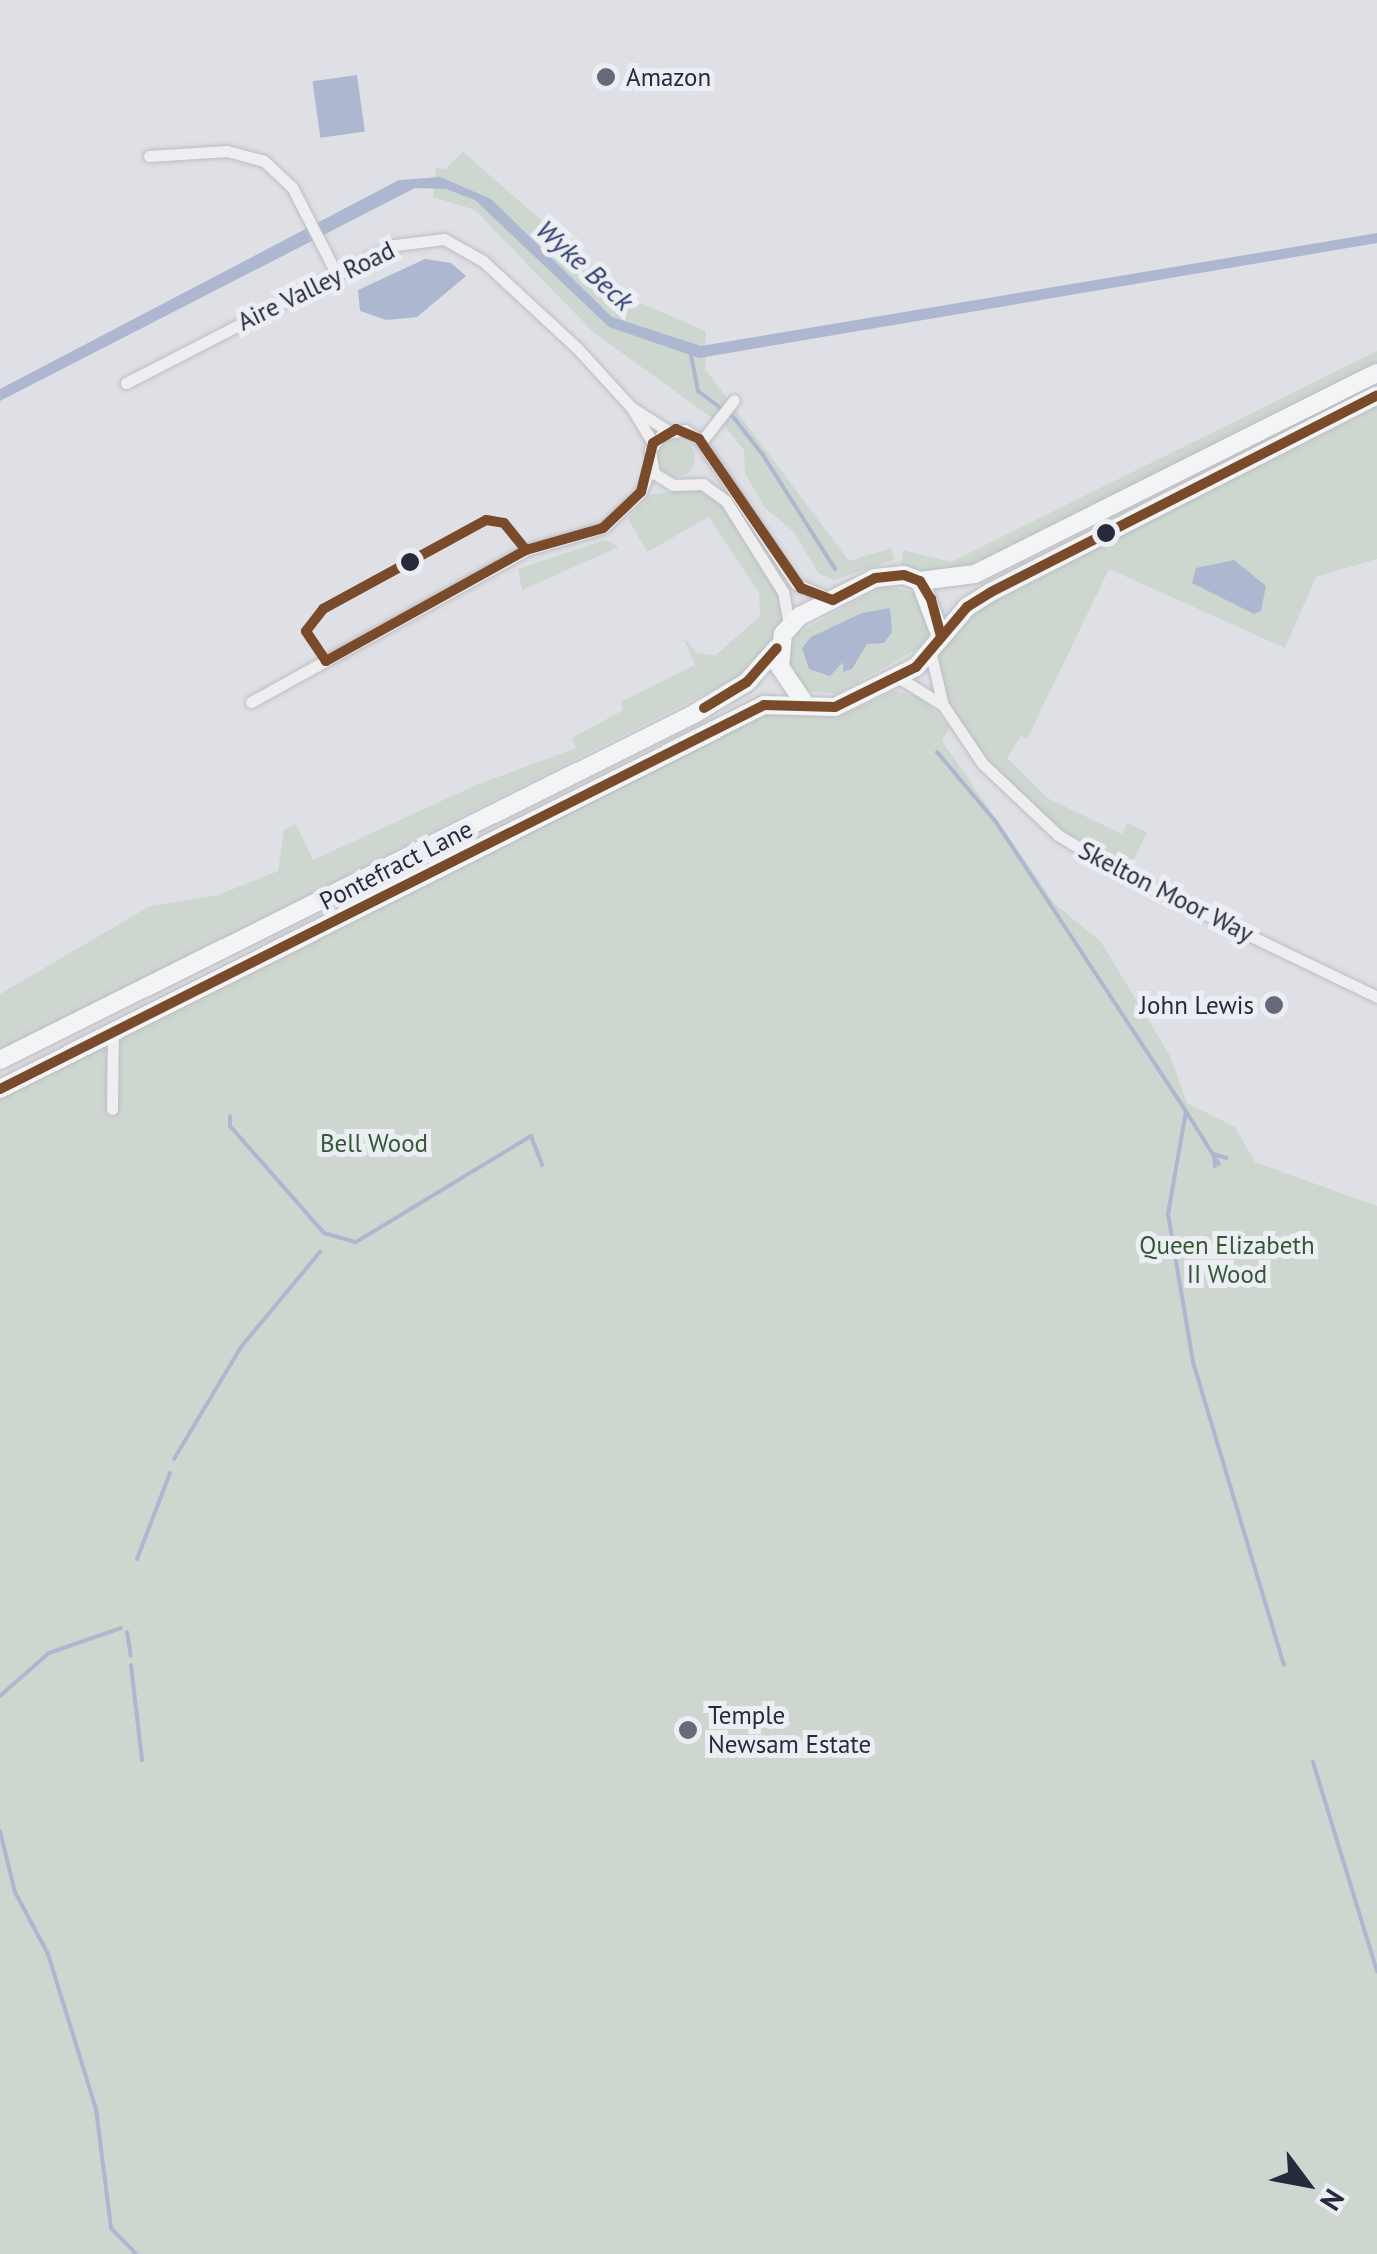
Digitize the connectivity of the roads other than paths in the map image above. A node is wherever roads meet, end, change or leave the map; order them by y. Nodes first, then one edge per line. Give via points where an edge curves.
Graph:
1 (148, 156) dead end
2 (337, 275) junction
3 (1377, 373) edge
4 (126, 383) dead end
5 (1377, 394) edge
6 (734, 400) dead end
7 (631, 407) junction
8 (718, 416) junction
9 (668, 430) junction
10 (685, 430) junction
11 (653, 443) junction
12 (703, 446) junction
13 (651, 466) junction
14 (691, 482) junction
15 (667, 483) junction
16 (641, 492) junction
17 (920, 582) junction
18 (833, 600) junction
19 (788, 625) junction
20 (941, 637) junction
21 (777, 648) junction
22 (931, 655) junction
23 (896, 676) junction
24 (250, 702) dead end
25 (806, 704) junction
26 (943, 705) junction
27 (1377, 997) edge
28 (114, 1028) junction
29 (89, 1040) junction
30 (0, 1060) edge
31 (110, 1060) junction
32 (0, 1089) edge
33 (112, 1108) dead end

1 - 2 street via 248,154 280,172
2 - 4 street, Aire Valley Road
2 - 7 street, Aire Valley Road via 419,238 464,246
3 - 17 highway via 976,574
5 - 20 highway via 991,592 966,607
6 - 8 street
7 - 9 street, Aire Valley Road
7 - 11 street, Aire Valley Road
8 - 10 street
8 - 12 street
9 - 10 street
9 - 11 street
10 - 12 street
11 - 13 street
12 - 14 street via 704,465
12 - 18 street via 796,584
13 - 15 street
13 - 16 street
14 - 15 street
14 - 19 street via 715,489 726,501 783,592
15 - 16 street
16 - 24 street via 603,528 526,550
17 - 18 highway via 890,574
17 - 20 highway
18 - 19 highway
19 - 21 highway, Pontefract Lane
20 - 22 highway
21 - 25 highway via 788,686
21 - 30 highway, Pontefract Lane via 747,682 694,714
22 - 23 highway, Pontefract Lane
22 - 26 street, Skelton Moor Way
23 - 25 highway, Pontefract Lane via 835,706
23 - 26 street, Skelton Moor Way
25 - 28 highway, Pontefract Lane via 764,705
26 - 27 street, Skelton Moor Way via 983,764 1058,835 1126,876
28 - 29 highway, Pontefract Lane
28 - 31 street
29 - 31 street
29 - 32 highway, Pontefract Lane
31 - 33 street

